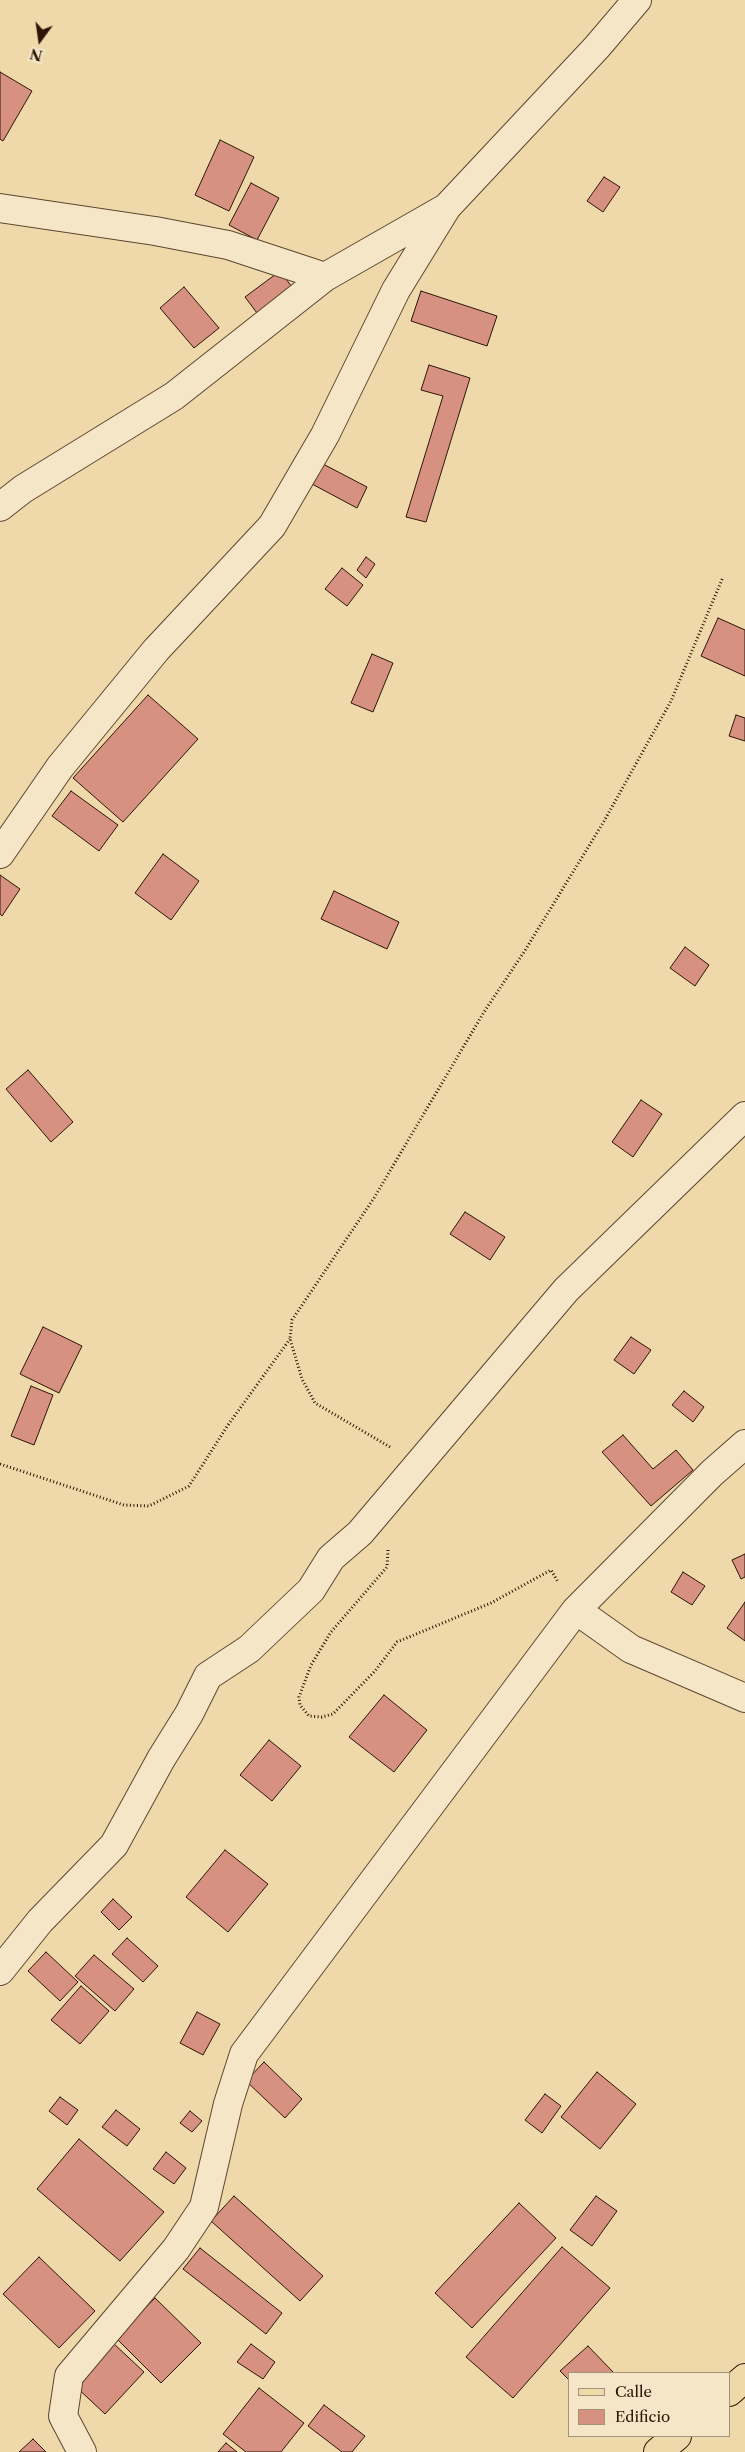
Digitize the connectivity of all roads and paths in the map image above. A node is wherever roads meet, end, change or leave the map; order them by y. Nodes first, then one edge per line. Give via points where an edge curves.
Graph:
1 (637, 0) edge
2 (447, 207) junction
3 (0, 208) edge
4 (325, 277) junction
5 (0, 507) edge
6 (723, 577) dead end
7 (0, 854) edge
8 (745, 1116) edge
9 (290, 1339) junction
10 (745, 1444) edge
11 (0, 1464) edge
12 (419, 1464) junction
13 (360, 1533) junction
14 (576, 1610) junction
15 (745, 1698) edge
16 (0, 1971) edge
17 (745, 2378) edge
18 (730, 2391) edge
19 (676, 2437) edge
20 (82, 2452) edge
21 (658, 2452) edge

1 - 2 street via 597,48
2 - 4 street
2 - 7 street via 396,290 325,435 272,526 156,650 60,767
3 - 4 street via 146,229 228,245
4 - 5 street via 174,396
6 - 9 path via 671,700 607,815 484,1012 374,1198 292,1320
8 - 12 street via 566,1290
9 - 11 path via 189,1486 149,1506 124,1506
9 - 12 path via 302,1379 315,1403
10 - 14 street
12 - 13 street
13 - 14 path via 389,1541 387,1567 331,1632 310,1665 299,1697 300,1705 309,1716 333,1714 375,1671 397,1642 491,1603 551,1570
13 - 16 street via 331,1558 311,1590 249,1650 208,1676 114,1845 40,1921
14 - 15 street via 631,1649
14 - 20 street via 244,2054 228,2104 204,2207 176,2249 69,2376 63,2416
17 - 18 main road
19 - 21 main road

